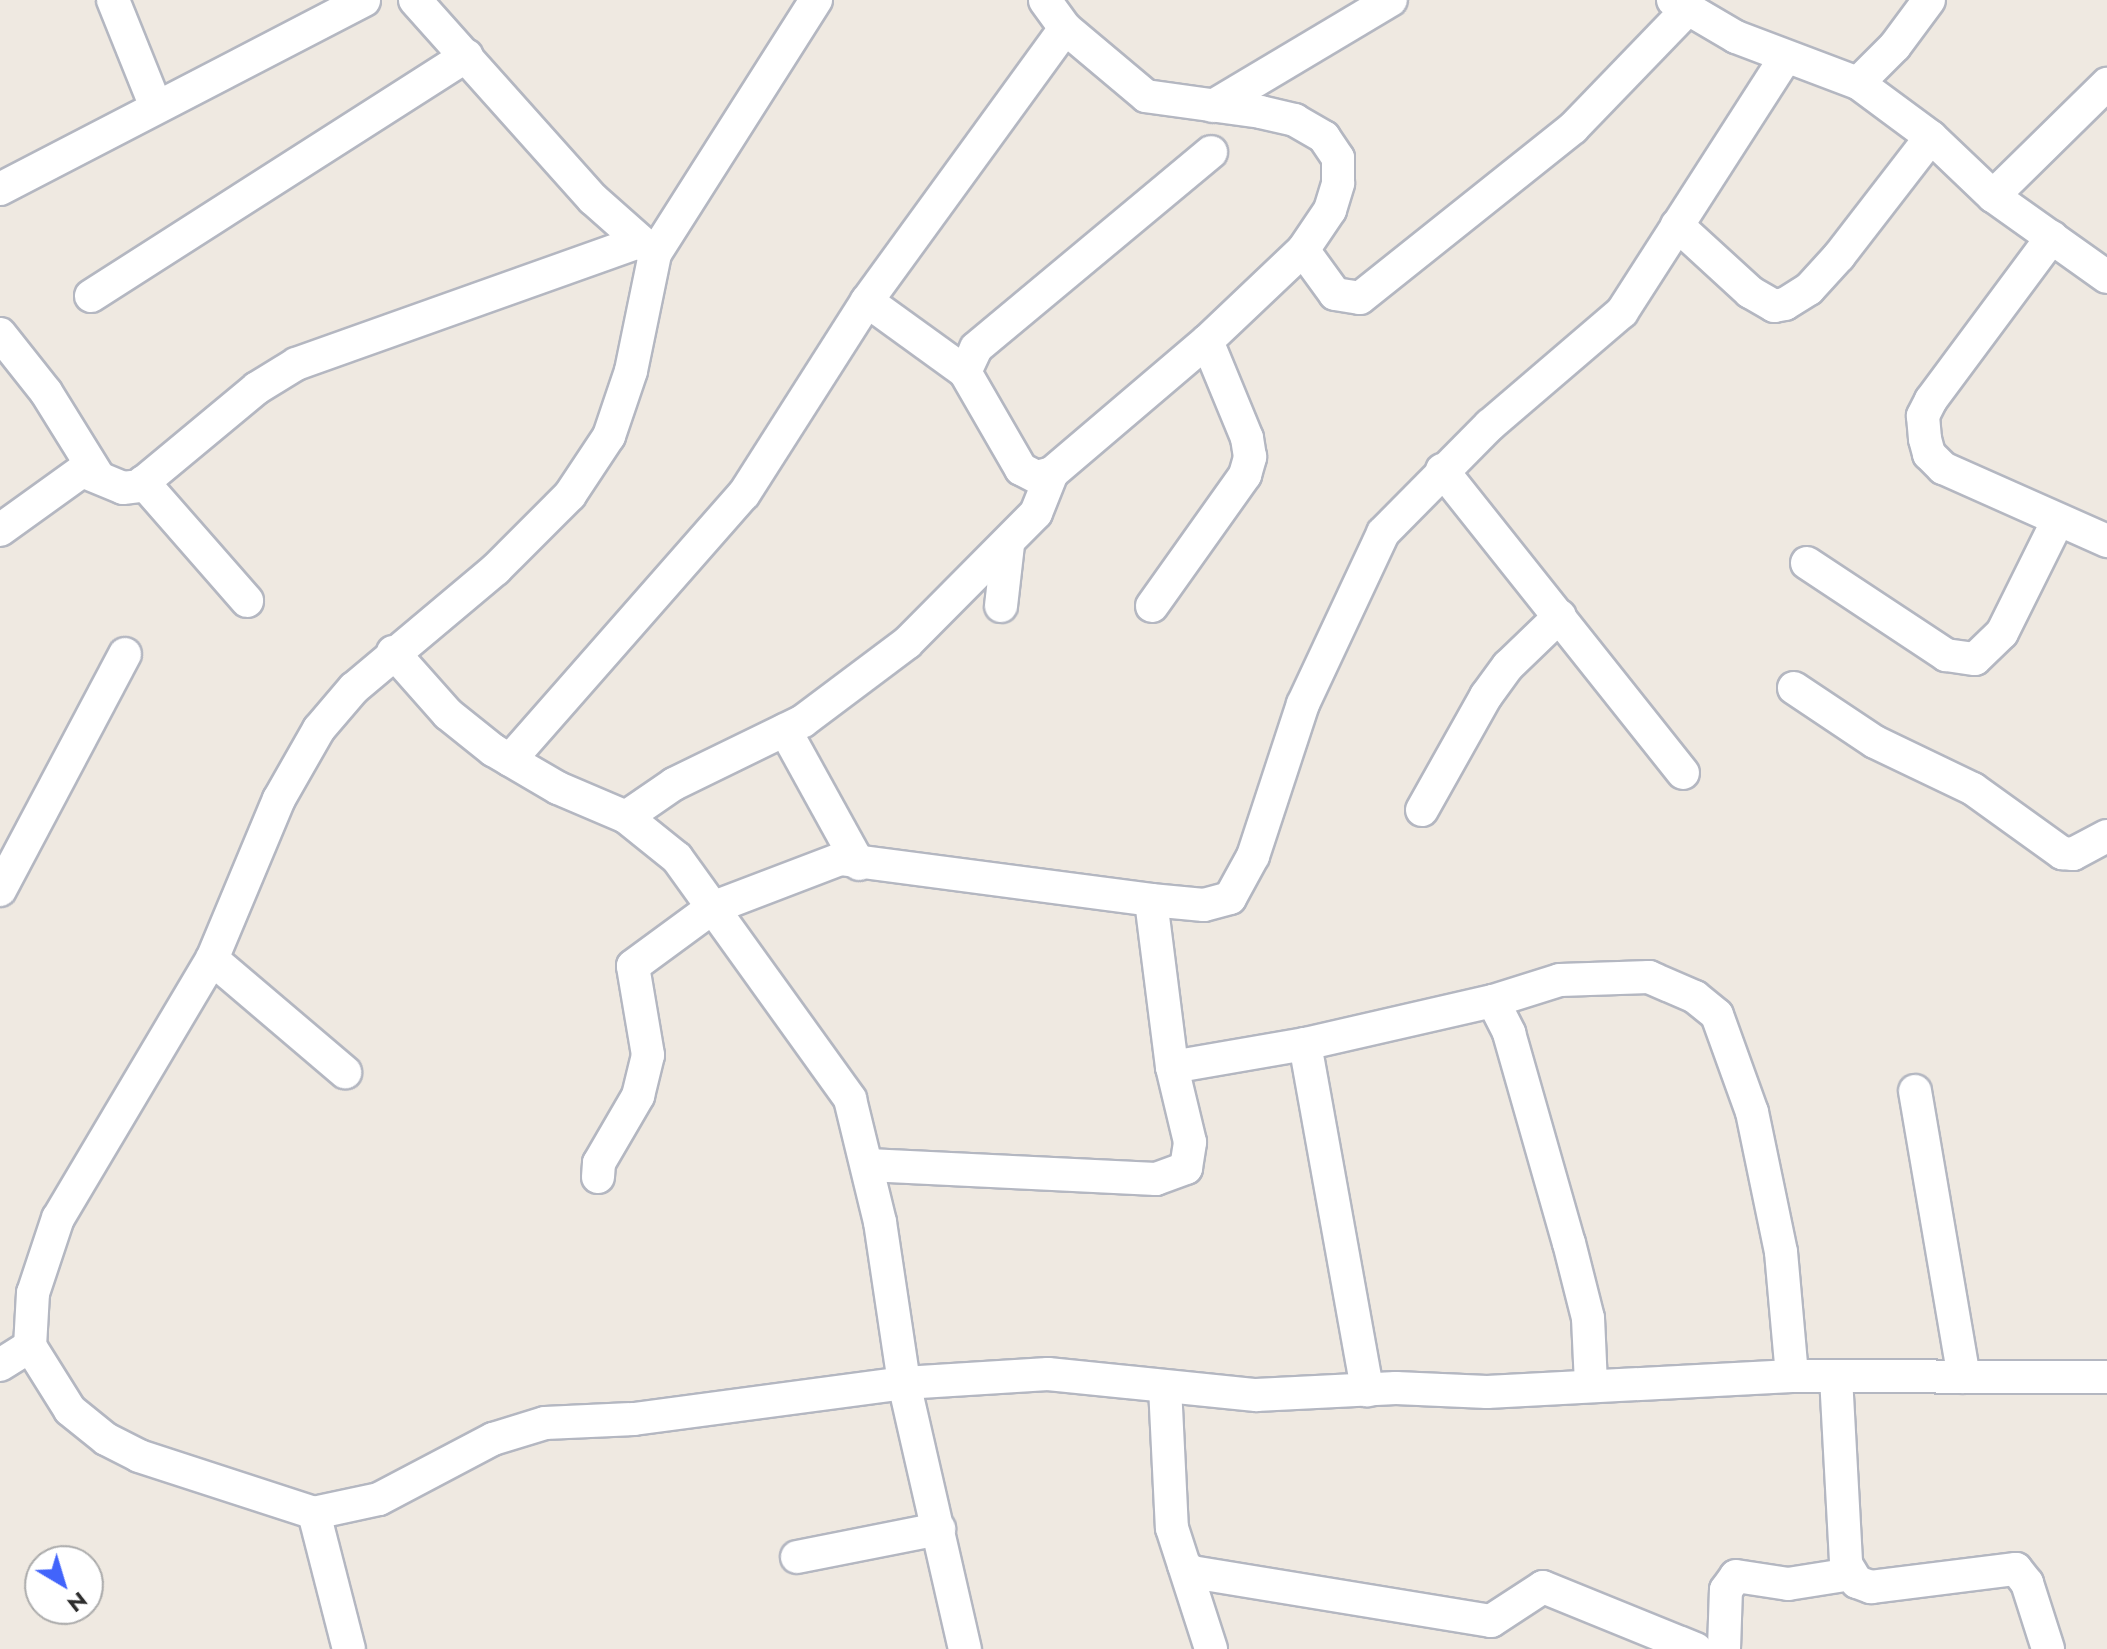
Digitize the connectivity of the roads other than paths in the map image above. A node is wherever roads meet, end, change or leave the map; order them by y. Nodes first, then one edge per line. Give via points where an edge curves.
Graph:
1 (113, 0) edge
2 (364, 0) edge
3 (415, 0) edge
4 (816, 0) edge
5 (1045, 0) edge
6 (1391, 0) edge
7 (1929, 0) edge
8 (1680, 6) edge
9 (1065, 28) junction
10 (467, 56) junction
11 (1786, 57) junction
12 (1858, 83) junction
13 (2107, 84) edge
14 (1232, 101) junction
15 (156, 107) junction
16 (1931, 137) junction
17 (1211, 152) dead end
18 (0, 189) edge
19 (1993, 196) junction
20 (1677, 225) junction
21 (2052, 237) junction
22 (646, 248) junction
23 (1303, 250) junction
24 (2107, 277) edge
25 (91, 296) dead end
26 (867, 301) junction
27 (0, 334) edge
28 (1207, 341) junction
29 (965, 372) junction
30 (1442, 470) junction
31 (1052, 473) junction
32 (98, 476) junction
33 (143, 482) junction
34 (2057, 522) junction
35 (0, 530) edge
36 (2107, 541) edge
37 (1008, 545) junction
38 (1807, 563) dead end
39 (247, 601) dead end
40 (1001, 606) dead end
41 (1152, 606) dead end
42 (1560, 616) junction
43 (393, 652) junction
44 (125, 654) dead end
45 (1794, 688) dead end
46 (785, 730) junction
47 (510, 760) junction
48 (1683, 773) dead end
49 (1422, 810) dead end
50 (626, 817) junction
51 (2107, 836) edge
52 (859, 864) junction
53 (0, 890) edge
54 (1151, 900) junction
55 (712, 908) junction
56 (212, 959) junction
57 (1493, 1001) junction
58 (1305, 1044) junction
59 (1172, 1067) junction
60 (345, 1072) dead end
61 (1915, 1091) dead end
62 (868, 1165) junction
63 (598, 1177) dead end
64 (30, 1346) junction
65 (0, 1365) edge
66 (1792, 1376) junction
67 (1836, 1377) junction
68 (1964, 1377) junction
69 (2107, 1377) edge
70 (904, 1383) junction
71 (1591, 1383) junction
72 (1165, 1387) junction
73 (1367, 1390) junction
74 (314, 1513) junction
75 (939, 1529) junction
76 (797, 1557) dead end
77 (1184, 1565) junction
78 (1842, 1572) junction
79 (349, 1649) edge
80 (965, 1649) edge
81 (1211, 1649) edge
82 (1696, 1649) edge
83 (1724, 1649) edge
84 (2048, 1649) edge

1 - 15 street
2 - 15 street
3 - 10 street
4 - 22 street
5 - 9 street
6 - 14 street
7 - 12 street via 1895,46
8 - 11 street
8 - 23 street via 1573,128 1360,298 1335,294
9 - 14 street via 1146,96
9 - 26 street
10 - 22 street via 516,115
10 - 25 street
11 - 12 street
11 - 20 street
12 - 16 street
13 - 19 street
14 - 23 street via 1295,120 1324,137 1338,158 1330,210
15 - 18 street
16 - 19 street
16 - 20 street via 1839,256 1809,289 1785,304 1774,306 1750,292
17 - 29 street via 976,348
19 - 21 street
20 - 30 street via 1622,312
21 - 24 street
21 - 34 street via 1931,400 1923,427 1929,454 1943,468
22 - 33 street via 296,364 257,388
22 - 43 street via 631,371 609,436 570,495 496,569
23 - 28 street
26 - 29 street
26 - 47 street via 744,494
27 - 32 street via 46,392
28 - 31 street
28 - 41 street via 1250,457 1245,475
29 - 31 street via 1021,469 1029,476
30 - 42 street
30 - 54 street via 1383,533 1303,704 1253,856 1230,898 1204,905
31 - 37 street via 1046,496
32 - 33 street via 130,490
32 - 35 street via 82,471 70,476
33 - 39 street
34 - 36 street
34 - 38 street via 2002,633 1975,659 1946,655
37 - 40 street
37 - 46 street via 907,643
42 - 48 street
42 - 49 street via 1514,659 1486,696
43 - 47 street via 448,714
43 - 56 street via 319,729 279,799 245,891
44 - 53 street
45 - 51 street via 1875,742 1973,789 2062,853 2073,854
46 - 50 street via 674,784
46 - 52 street
47 - 50 street
50 - 55 street via 677,858
52 - 54 street
52 - 55 street via 840,859 826,863
54 - 59 street
55 - 62 street via 838,1078 850,1099
55 - 63 street via 633,966 648,1055 638,1096 599,1163
56 - 60 street
56 - 64 street via 58,1218 33,1293
57 - 58 street
57 - 66 street via 1560,980 1634,976 1695,997 1717,1015 1752,1112 1781,1252
57 - 71 street via 1509,1033 1569,1243 1588,1318
58 - 59 street
58 - 73 street
59 - 62 street via 1190,1142 1186,1168 1178,1175 1156,1179
61 - 68 street
62 - 70 street
64 - 65 street
64 - 74 street via 70,1410 106,1439 139,1456
66 - 67 street
66 - 71 street
67 - 68 street
67 - 78 street
68 - 69 street
70 - 72 street via 1048,1374
70 - 74 street via 634,1419 545,1423 493,1439 379,1499
70 - 75 street
71 - 73 street via 1487,1392
72 - 73 street via 1256,1395
72 - 77 street via 1172,1528
74 - 79 street
75 - 76 street
75 - 80 street
77 - 81 street
77 - 82 street via 1201,1573 1491,1621 1543,1587
78 - 83 street via 1788,1584 1736,1576 1726,1590
78 - 84 street via 1871,1587 2016,1569 2027,1583

